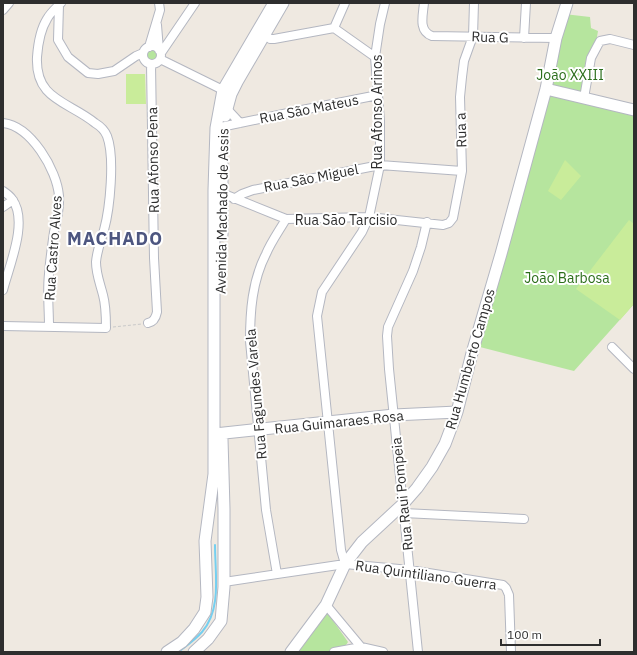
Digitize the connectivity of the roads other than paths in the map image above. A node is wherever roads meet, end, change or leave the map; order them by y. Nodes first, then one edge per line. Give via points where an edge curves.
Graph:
1 (9, 3) edge
2 (159, 3) edge
3 (195, 3) edge
4 (274, 3) edge
5 (283, 3) edge
6 (345, 3) edge
7 (386, 3) edge
8 (424, 3) edge
9 (474, 3) edge
10 (526, 3) edge
11 (567, 3) edge
12 (60, 4) edge
13 (3, 10) edge
14 (48, 18) junction
15 (58, 19) junction
16 (157, 22) junction
17 (334, 28) junction
18 (262, 31) junction
19 (473, 36) junction
20 (524, 38) junction
21 (556, 38) junction
22 (634, 45) edge
23 (160, 54) junction
24 (147, 56) junction
25 (375, 57) junction
26 (546, 89) junction
27 (227, 92) junction
28 (378, 95) junction
29 (584, 98) junction
30 (227, 109) junction
31 (634, 110) edge
32 (3, 123) edge
33 (240, 123) junction
34 (219, 128) junction
35 (380, 165) junction
36 (462, 171) junction
37 (3, 191) edge
38 (218, 192) junction
39 (234, 199) junction
40 (13, 200) junction
41 (3, 207) edge
42 (369, 217) junction
43 (286, 220) junction
44 (427, 222) junction
45 (449, 223) joint
46 (3, 290) edge
47 (148, 323) road end
48 (3, 326) edge
49 (50, 326) junction
50 (612, 347) dead end
51 (634, 369) edge
52 (457, 412) junction
53 (394, 415) junction
54 (327, 423) junction
55 (258, 431) junction
56 (218, 434) junction
57 (403, 509) junction
58 (524, 519) dead end
59 (345, 564) junction
60 (410, 570) junction
61 (277, 574) junction
62 (224, 582) junction
63 (326, 606) junction
64 (361, 647) junction
65 (167, 652) edge
66 (194, 652) edge
67 (291, 652) edge
68 (334, 652) edge
69 (383, 652) edge
70 (418, 652) edge
71 (511, 652) edge

1 - 13 street
2 - 16 street
3 - 23 street
4 - 18 street, Avenida Machado de Assis
5 - 18 street, Avenida Machado de Assis
6 - 17 street
7 - 25 street, Rua Afonso Arinos
8 - 19 street, Rua G via 422,27 425,32 432,36
9 - 19 street, Rua a
10 - 20 street
11 - 21 street, Rua Humberto Campos
12 - 14 street
12 - 15 street
14 - 15 street
14 - 49 street via 40,34 38,47 37,70 40,80 52,96 101,127 107,136 111,166 104,229 96,260 106,314 106,328
15 - 24 street via 58,40 68,57 88,73 114,71 128,62
16 - 23 street
16 - 24 street, Rua Afonso Pena via 151,35
17 - 18 street via 274,40
17 - 25 street
18 - 27 street, Avenida Machado de Assis
19 - 20 street, Rua G
19 - 36 street, Rua a via 464,61 460,97
20 - 21 street, Rua G
21 - 26 street, Rua Humberto Campos
22 - 29 street via 610,39 600,41 591,58
23 - 24 street via 154,47
23 - 24 street via 157,63
23 - 27 street
24 - 47 street, Rua Afonso Pena via 157,312 154,320
25 - 28 street, Rua Afonso Arinos
26 - 29 street
26 - 52 street, Rua Humberto Campos
27 - 30 street, Avenida Machado de Assis
27 - 34 street, Avenida Machado de Assis
28 - 33 street, Rua São Mateus
28 - 35 street, Rua Afonso Arinos
29 - 31 street
30 - 33 street
30 - 34 street, Avenida Machado de Assis
32 - 49 street, Rua Castro Alves via 21,130 34,142 53,173 59,195 49,276
33 - 34 street, Rua São Mateus
34 - 38 street, Avenida Machado de Assis
35 - 36 street, Rua São Miguel
35 - 39 street, Rua São Miguel via 254,190
35 - 42 street, Rua Afonso Arinos
36 - 45 street, Rua a via 454,218
37 - 40 street
38 - 39 street, Rua São Tarcisio
38 - 56 street, Avenida Machado de Assis
39 - 43 street, Rua São Tarcisio
40 - 41 street
40 - 46 street via 19,216 19,231
42 - 43 street, Rua São Tarcisio
42 - 44 street, Rua São Tarcisio
42 - 54 street, Rua Afonso Arinos via 362,232 322,292 318,305 316,316
43 - 55 street, Rua Fagundes Varela via 258,273 250,312
44 - 45 street, Rua São Tarcisio via 443,225
44 - 53 street, Rua Raui Pompeia via 421,247 388,327
48 - 49 street
50 - 51 street
52 - 53 street, Rua Guimaraes Rosa
52 - 57 street, Rua Humberto Campos via 432,467
53 - 54 street, Rua Guimaraes Rosa
53 - 57 street, Rua Raui Pompeia
54 - 55 street, Rua Guimaraes Rosa
54 - 59 street, Rua Afonso Arinos via 341,550
55 - 56 street, Rua Guimaraes Rosa
55 - 61 street, Rua Fagundes Varela via 266,510
56 - 62 street, Avenida Machado de Assis via 224,510
56 - 65 street, Avenida Machado de Assis via 206,540 205,612 182,642
57 - 58 street
57 - 59 street, Rua Humberto Campos via 362,542
57 - 60 street, Rua Raui Pompeia
59 - 60 street, Rua Quintiliano Guerra
59 - 61 street
59 - 63 street, Rua Humberto Campos
60 - 70 street, Rua Raui Pompeia
60 - 71 street, Rua Quintiliano Guerra via 503,585 509,602
61 - 62 street
62 - 66 street, Avenida Machado de Assis via 221,621 208,639
63 - 64 street
63 - 67 street, Rua Humberto Campos
64 - 68 street
64 - 69 street

